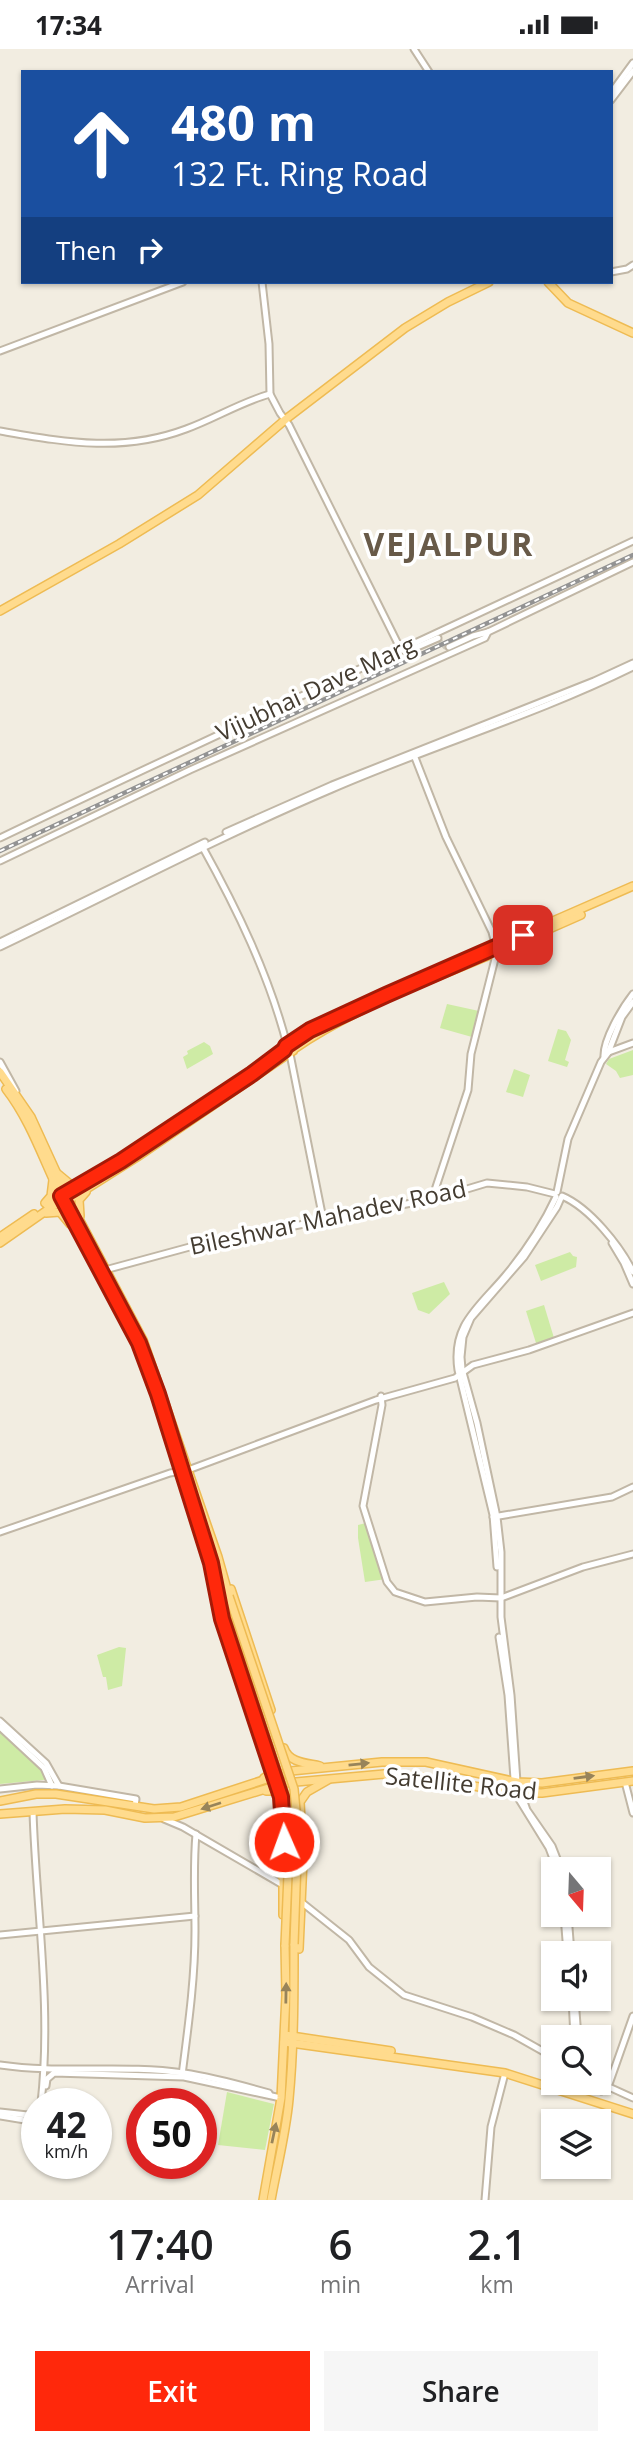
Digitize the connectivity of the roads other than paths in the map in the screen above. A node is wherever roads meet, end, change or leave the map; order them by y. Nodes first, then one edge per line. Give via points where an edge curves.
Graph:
1 (414, 49) edge
2 (633, 63) edge
3 (428, 70) edge
4 (633, 71) edge
5 (613, 90) edge
6 (613, 97) edge
7 (633, 265) edge
8 (613, 272) edge
9 (169, 284) edge
10 (177, 284) edge
11 (262, 284) edge
12 (478, 284) edge
13 (485, 284) edge
14 (552, 284) edge
15 (144, 295) junction
16 (404, 327) junction
17 (633, 331) edge
18 (0, 349) edge
19 (270, 394) junction
20 (285, 418) junction
21 (0, 431) edge
22 (633, 541) edge
23 (633, 562) edge
24 (0, 609) edge
25 (488, 632) junction
26 (438, 638) dead end
27 (449, 647) dead end
28 (401, 650) junction
29 (633, 665) edge
30 (413, 754) junction
31 (0, 838) edge
32 (202, 846) junction
33 (0, 860) edge
34 (633, 889) edge
35 (0, 944) edge
36 (497, 949) junction
37 (633, 994) edge
38 (633, 1002) edge
39 (633, 1043) edge
40 (289, 1050) junction
41 (605, 1054) junction
42 (0, 1062) edge
43 (0, 1072) edge
44 (4, 1085) edge
45 (17, 1098) junction
46 (55, 1176) junction
47 (84, 1187) junction
48 (558, 1195) junction
49 (65, 1198) junction
50 (432, 1199) junction
51 (43, 1211) junction
52 (323, 1219) junction
53 (79, 1224) junction
54 (0, 1237) edge
55 (611, 1240) junction
56 (0, 1243) edge
57 (105, 1270) junction
58 (633, 1272) edge
59 (633, 1284) edge
60 (633, 1312) edge
61 (461, 1372) junction
62 (381, 1397) junction
63 (185, 1469) junction
64 (633, 1487) edge
65 (495, 1517) junction
66 (0, 1531) edge
67 (633, 1554) edge
68 (224, 1576) junction
69 (215, 1577) junction
70 (499, 1597) junction
71 (0, 1721) edge
72 (0, 1727) edge
73 (286, 1755) junction
74 (270, 1765) junction
75 (328, 1768) junction
76 (292, 1771) junction
77 (633, 1771) edge
78 (274, 1777) junction
79 (337, 1777) junction
80 (294, 1781) junction
81 (629, 1781) edge
82 (515, 1782) junction
83 (251, 1783) junction
84 (34, 1786) junction
85 (56, 1786) junction
86 (276, 1786) junction
87 (0, 1789) edge
88 (254, 1793) junction
89 (517, 1793) junction
90 (35, 1794) junction
91 (281, 1797) junction
92 (0, 1801) edge
93 (300, 1802) junction
94 (135, 1806) junction
95 (33, 1812) junction
96 (633, 1813) edge
97 (0, 1814) edge
98 (186, 1815) junction
99 (162, 1818) junction
100 (183, 1827) junction
101 (197, 1834) junction
102 (555, 1857) edge
103 (283, 1885) junction
104 (300, 1901) junction
105 (195, 1916) junction
106 (40, 1930) junction
107 (0, 1935) edge
108 (285, 1947) junction
109 (294, 1955) junction
110 (633, 2016) edge
111 (284, 2039) junction
112 (294, 2039) junction
113 (541, 2050) edge
114 (0, 2065) edge
115 (44, 2070) junction
116 (505, 2073) junction
117 (50, 2075) junction
118 (182, 2075) junction
119 (541, 2078) edge
120 (611, 2078) edge
121 (43, 2088) edge
122 (46, 2088) edge
123 (611, 2088) edge
124 (601, 2095) edge
125 (281, 2098) junction
126 (633, 2098) edge
127 (633, 2112) edge
128 (0, 2114) edge
129 (21, 2115) edge
130 (21, 2119) edge
131 (262, 2200) edge
132 (271, 2200) edge
133 (485, 2200) edge

1 - 3 street
2 - 5 street
4 - 6 street
7 - 8 street
9 - 15 street
10 - 15 street
11 - 19 street
12 - 16 main road
13 - 16 main road
14 - 17 main road via 568,303
15 - 18 street
16 - 20 main road
19 - 20 street
19 - 21 street via 183,431 137,443 75,443
20 - 24 main road via 198,495
20 - 28 street
22 - 28 street, Vijubhai Dave Marg
23 - 25 street
25 - 27 street
25 - 33 street via 485,638 190,769
26 - 28 street
28 - 31 street, Vijubhai Dave Marg
29 - 30 street
30 - 32 street via 331,785
30 - 36 street
32 - 35 street
32 - 40 street via 259,961
34 - 36 main road
36 - 40 main road via 310,1030
36 - 50 street via 471,1053 468,1090
37 - 41 street via 615,1023
38 - 41 street
39 - 41 street
40 - 47 main road
40 - 52 street
41 - 48 street via 568,1139
42 - 45 street
43 - 44 main road
44 - 45 main road
45 - 46 main road via 32,1117
46 - 47 main road
46 - 49 main road
46 - 51 main road
47 - 49 main road
47 - 53 main road
48 - 50 street, Bileshwar Mahadev Road via 487,1183
48 - 55 street via 573,1200
48 - 61 street via 521,1255 468,1316 457,1348
49 - 51 main road
49 - 53 main road
50 - 52 street, Bileshwar Mahadev Road
51 - 53 main road via 60,1212 70,1224
51 - 54 main road
51 - 56 main road
52 - 57 street, Bileshwar Mahadev Road
53 - 57 main road
55 - 58 street
55 - 59 street
57 - 63 main road via 139,1343
60 - 61 street via 468,1364
61 - 62 street via 449,1380
61 - 65 street
62 - 63 street
62 - 70 street via 363,1506 387,1582 395,1592 425,1602
63 - 66 street
63 - 68 main road
63 - 69 main road
64 - 65 street via 604,1499
65 - 70 street via 501,1552
67 - 70 street
68 - 73 main road
68 - 109 main road, bridge via 295,1798
69 - 74 main road via 222,1619
69 - 108 main road, bridge via 287,1801
70 - 82 street
71 - 85 street via 46,1763
72 - 85 street via 44,1767
73 - 75 main road
73 - 76 main road
74 - 78 main road
74 - 83 main road via 267,1778
75 - 76 main road, Satellite Road
75 -> 82 main road, Satellite Road via 426,1762
76 - 78 main road, Satellite Road
76 - 80 main road
82 -> 77 main road, Satellite Road via 542,1783
78 - 83 main road, Satellite Road
78 - 86 main road
79 - 80 main road, Satellite Road
79 - 89 main road, Satellite Road via 402,1775
79 - 93 main road via 317,1784
80 - 86 main road, Satellite Road
80 - 93 main road
81 - 89 main road, Satellite Road
81 - 96 street
82 - 89 street
83 - 94 main road, Satellite Road via 181,1807
84 - 85 street
84 - 87 street
84 - 90 street
85 - 94 street via 136,1799
86 - 88 main road, Satellite Road
86 - 91 main road
88 - 91 main road via 275,1791
88 -> 98 main road, Satellite Road
89 - 102 street
90 - 92 main road, Satellite Road
90 - 94 main road, Satellite Road via 75,1795
91 - 103 main road
93 - 104 main road
95 - 97 main road, Satellite Road
95 - 99 main road, Satellite Road via 87,1809
95 - 106 street
98 - 99 main road, Satellite Road
98 - 100 street via 181,1820
99 - 100 street
100 - 101 street
101 - 103 street
101 - 105 street
103 - 108 main road
104 - 109 main road via 299,1951
104 - 113 street via 349,1940 369,1967 404,1995 460,2012
105 - 106 street
105 - 118 street
106 - 107 street
106 - 115 street
111 -> 108 main road
109 - 112 main road
110 - 120 street
111 - 112 main road
111 - 125 main road
112 - 116 main road
112 - 119 main road via 506,2068
112 - 132 main road via 288,2111
114 - 115 street
115 - 117 street
115 - 118 street
115 - 121 street
116 - 127 main road
116 - 133 street via 491,2127
117 - 118 street
117 - 122 street
118 - 125 street
123 - 126 street
124 - 127 main road
131 -> 125 main road
128 - 129 street
128 - 130 street

